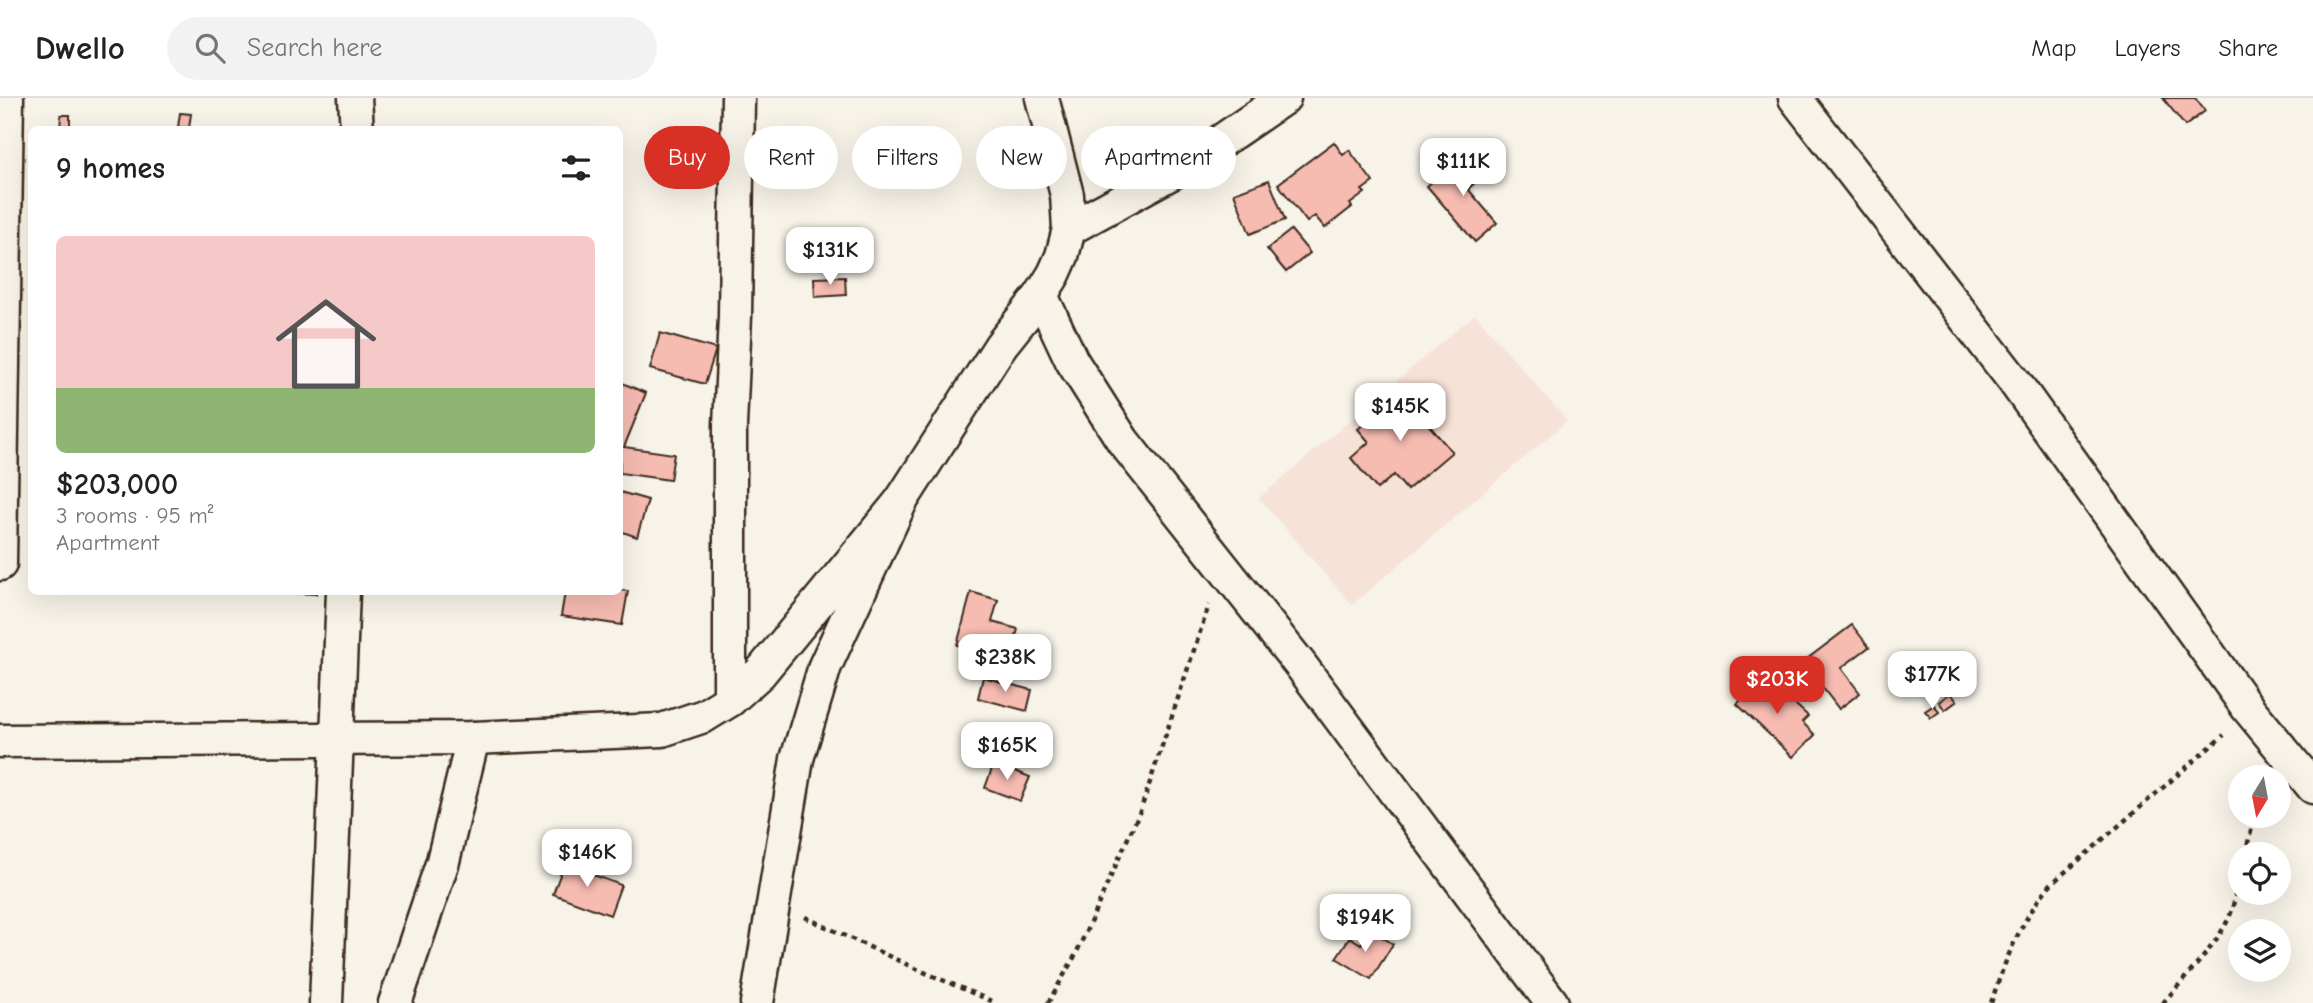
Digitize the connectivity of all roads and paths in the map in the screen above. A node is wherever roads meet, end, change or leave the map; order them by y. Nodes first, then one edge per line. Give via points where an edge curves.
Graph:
1 (7, 98) edge
2 (355, 98) edge
3 (738, 98) edge
4 (1042, 98) edge
5 (1284, 98) edge
6 (1795, 98) edge
7 (357, 126) edge
8 (1069, 229) junction
9 (1041, 295) junction
10 (901, 501) junction
11 (0, 564) edge
12 (1223, 568) junction
13 (343, 595) edge
14 (730, 700) junction
15 (2247, 708) junction
16 (473, 738) junction
17 (337, 739) junction
18 (0, 741) edge
19 (2313, 787) edge
20 (773, 902) junction
21 (2232, 905) edge
22 (326, 1003) edge
23 (394, 1003) edge
24 (757, 1003) edge
25 (996, 1003) edge
26 (1048, 1003) edge
27 (1552, 1003) edge
28 (1991, 1003) edge
29 (2163, 1003) edge

1 - 11 street
2 - 7 street
3 - 14 street via 730,425
4 - 8 street via 1068,195
5 - 8 street via 1186,165
6 - 15 street via 2014,381
8 - 9 street via 1062,256
9 - 10 street via 1001,345
9 - 12 street via 1072,361 1123,441
10 - 14 street via 760,673
10 - 20 street via 837,636 812,703 797,759
12 - 26 path via 1141,809 1076,954
12 - 27 street
13 - 17 street
14 - 16 street via 704,716 662,730
15 - 19 street
15 - 28 path via 2225,734 2050,885 2006,958
16 - 17 street
16 - 23 street via 443,861
17 - 18 street
17 - 22 street
20 - 24 street
20 - 25 path
21 - 29 path via 2214,941

